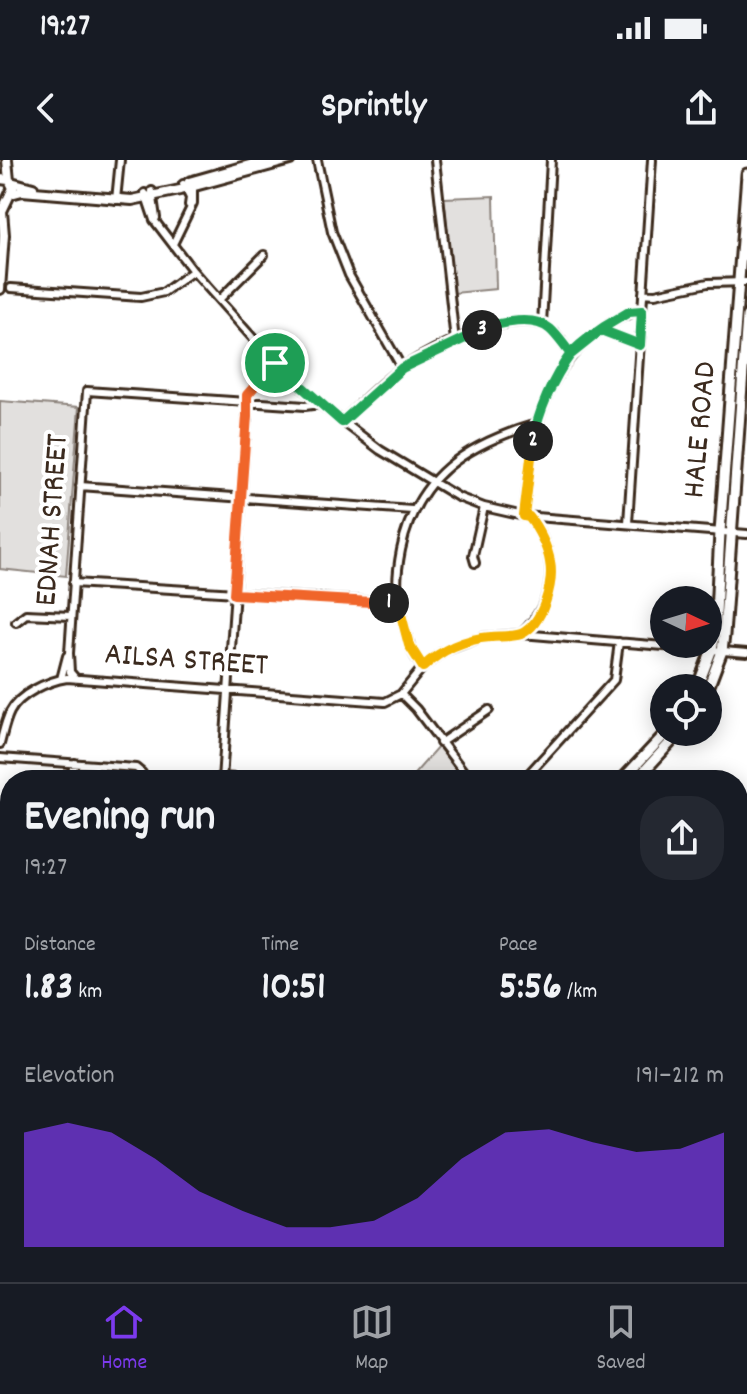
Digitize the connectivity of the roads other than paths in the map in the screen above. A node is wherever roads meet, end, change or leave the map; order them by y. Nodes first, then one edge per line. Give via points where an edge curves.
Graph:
1 (5, 160) edge
2 (120, 160) edge
3 (224, 160) edge
4 (267, 160) edge
5 (290, 160) edge
6 (317, 160) edge
7 (435, 160) edge
8 (551, 160) edge
9 (652, 160) edge
10 (0, 167) edge
11 (226, 174) junction
12 (747, 174) edge
13 (6, 181) edge
14 (188, 185) junction
15 (149, 195) junction
16 (6, 196) edge
17 (117, 197) junction
18 (173, 244) junction
19 (264, 255) dead end
20 (193, 271) junction
21 (743, 282) edge
22 (11, 288) dead end
23 (0, 289) edge
24 (643, 293) junction
25 (220, 299) junction
26 (642, 311) junction
27 (747, 316) edge
28 (542, 324) junction
29 (601, 330) junction
30 (455, 341) junction
31 (640, 345) junction
32 (571, 354) junction
33 (275, 363) junction
34 (402, 368) junction
35 (245, 402) junction
36 (320, 404) junction
37 (342, 422) junction
38 (536, 424) junction
39 (433, 482) junction
40 (80, 486) junction
41 (241, 499) junction
42 (484, 507) junction
43 (412, 510) junction
44 (527, 516) junction
45 (628, 523) junction
46 (720, 532) junction
47 (731, 533) junction
48 (747, 534) edge
49 (475, 563) dead end
50 (73, 583) junction
51 (719, 586) edge
52 (234, 594) junction
53 (398, 603) junction
54 (722, 608) edge
55 (71, 616) junction
56 (16, 622) dead end
57 (521, 634) junction
58 (619, 642) junction
59 (650, 645) edge
60 (722, 650) edge
61 (69, 653) junction
62 (747, 653) edge
63 (423, 667) junction
64 (61, 679) junction
65 (76, 679) junction
66 (228, 689) junction
67 (401, 694) junction
68 (489, 710) dead end
69 (440, 743) junction
70 (0, 744) edge
71 (654, 746) edge
72 (667, 746) edge
73 (0, 758) edge
74 (75, 763) junction
75 (73, 770) edge
76 (138, 770) edge
77 (223, 770) edge
78 (462, 770) edge
79 (532, 770) edge
80 (631, 770) edge
81 (645, 770) edge

1 - 10 main road
1 - 13 main road
2 - 17 street
3 - 11 street
4 - 11 main road
5 - 11 main road
6 - 34 street via 332,232 349,275
7 - 30 street
8 - 28 street
9 - 24 street
11 - 14 main road
12 - 21 main road, HALE ROAD
13 - 16 main road via 13,188
13 - 17 main road
14 - 15 main road
14 - 18 street via 194,199
15 - 17 main road
15 - 18 street via 159,225
16 - 17 main road via 22,191
16 - 23 main road
18 - 20 street
19 - 25 street
20 - 22 street via 164,292 141,297
20 - 25 street
21 - 24 street
21 - 46 main road, HALE ROAD
24 - 26 street
25 - 33 street
26 - 29 street via 629,312
26 - 31 street
27 - 47 main road, HALE ROAD
28 - 30 street via 506,323
28 - 32 street
29 - 31 street
29 - 32 street
30 - 34 street
31 - 45 street
32 - 38 street
33 - 35 street
33 - 36 street
34 - 37 street
35 - 36 street
35 - 40 street, EDNAH STREET via 87,391
35 - 41 street
36 - 37 street
37 - 39 street
38 - 39 street via 471,449
38 - 44 street
39 - 42 street
39 - 43 street
40 - 41 street
40 - 50 street, EDNAH STREET
41 - 43 street
41 - 52 street
42 - 44 street
42 - 49 street
43 - 53 street via 398,566
44 - 45 street
44 - 57 street via 550,562 549,583 537,619
45 - 46 street
46 - 47 street
46 - 51 main road, HALE ROAD
47 - 48 street
47 - 54 main road, HALE ROAD
50 - 52 street
50 - 55 street, EDNAH STREET
52 - 53 street
52 - 66 street
53 - 63 street via 409,645
55 - 56 street via 26,614
55 - 61 street, EDNAH STREET
57 - 58 street
57 - 63 street via 468,641
58 - 59 street
58 - 79 street via 614,680
60 - 62 street
61 - 64 street, EDNAH STREET
61 - 65 street, EDNAH STREET
63 - 67 street
64 - 65 street, AILSA STREET
64 - 70 street, AILSA STREET via 12,708
65 - 66 street, AILSA STREET
66 - 67 street, AILSA STREET via 385,702
66 - 77 street
67 - 69 street
68 - 69 street
69 - 78 street
71 - 80 main road
72 - 81 main road
73 - 74 street
74 - 75 street
74 - 76 street

